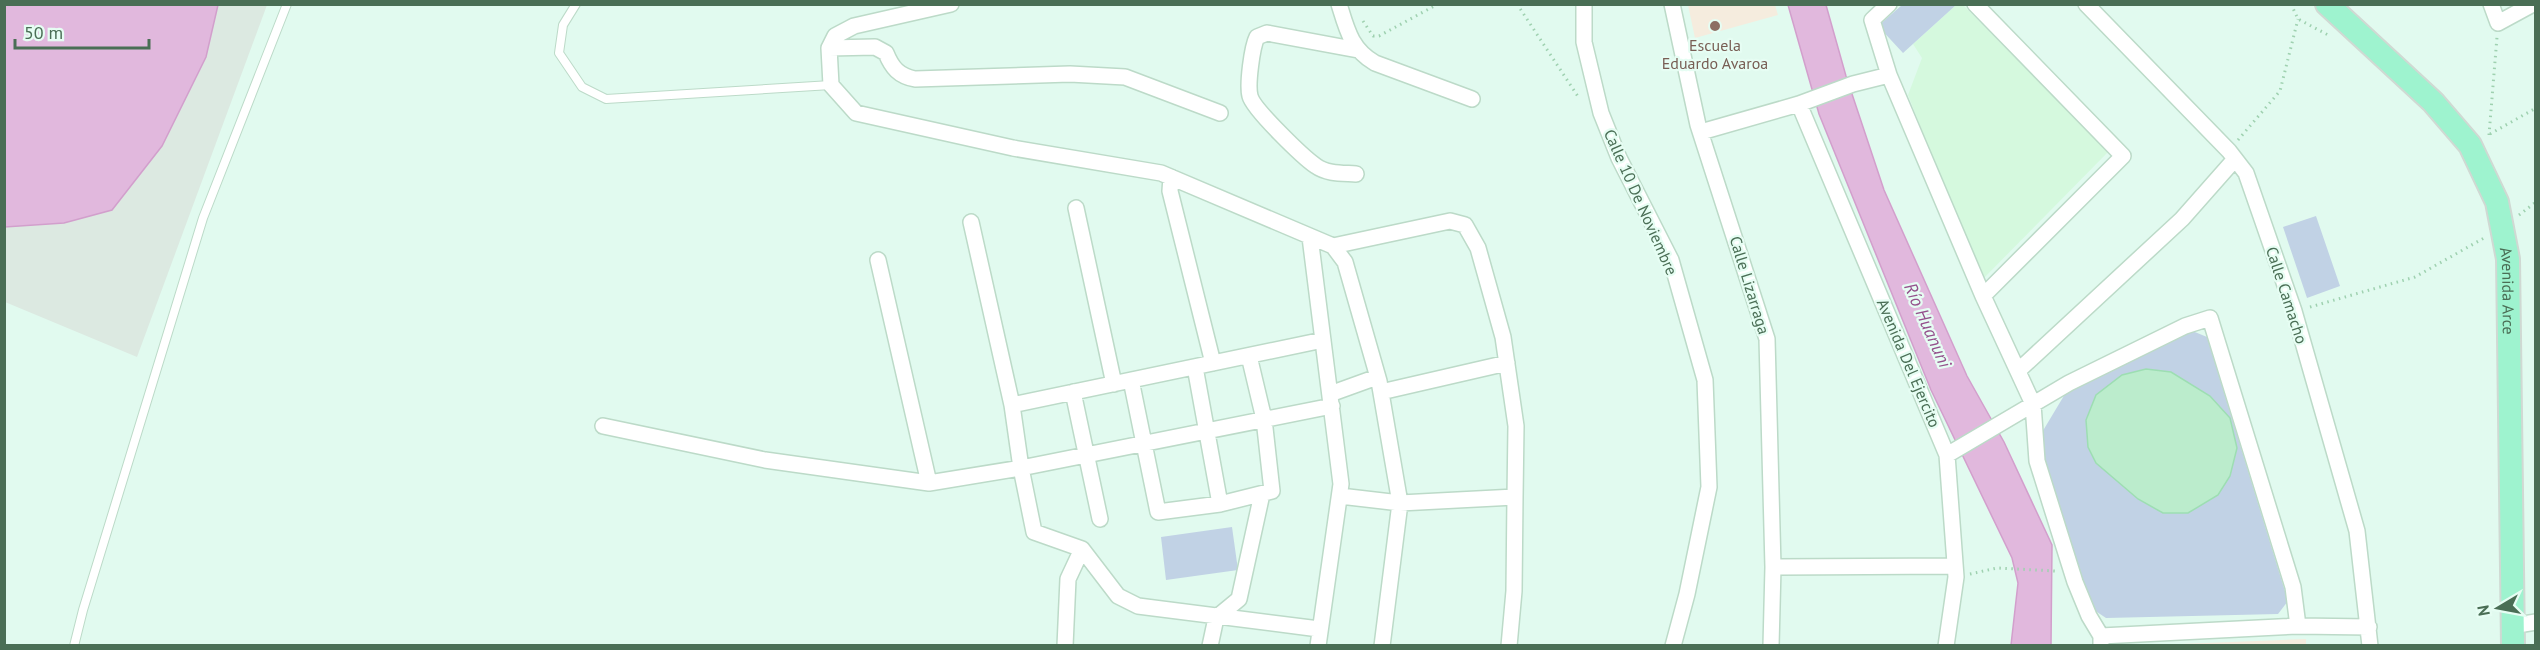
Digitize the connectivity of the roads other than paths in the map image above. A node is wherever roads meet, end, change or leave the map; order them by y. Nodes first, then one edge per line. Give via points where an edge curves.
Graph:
1 (287, 4) edge
2 (576, 4) edge
3 (951, 4) edge
4 (1339, 4) edge
5 (1584, 4) edge
6 (1672, 4) edge
7 (1889, 4) edge
8 (1975, 4) edge
9 (2086, 4) edge
10 (2326, 4) edge
11 (2491, 4) edge
12 (2533, 4) edge
13 (829, 48) junction
14 (1358, 50) junction
15 (1889, 75) junction
16 (831, 85) junction
17 (1472, 99) dead end
18 (1805, 103) junction
19 (1220, 113) dead end
20 (1701, 132) junction
21 (2232, 155) junction
22 (1356, 174) dead end
23 (1170, 177) junction
24 (1076, 208) dead end
25 (971, 222) dead end
26 (1310, 237) junction
27 (1333, 246) junction
28 (878, 260) dead end
29 (1983, 296) junction
30 (1323, 340) junction
31 (1249, 356) junction
32 (1213, 363) junction
33 (1507, 363) junction
34 (1195, 367) junction
35 (2019, 370) junction
36 (1377, 377) junction
37 (1131, 380) junction
38 (1114, 384) junction
39 (1073, 392) junction
40 (1380, 392) junction
41 (1331, 400) junction
42 (2033, 404) junction
43 (1012, 405) junction
44 (1264, 419) junction
45 (603, 426) dead end
46 (1206, 431) junction
47 (1144, 444) junction
48 (1953, 452) junction
49 (1086, 455) junction
50 (1021, 468) junction
51 (929, 483) junction
52 (1262, 494) junction
53 (1340, 496) junction
54 (1515, 497) junction
55 (1400, 503) junction
56 (1220, 504) junction
57 (1100, 519) dead end
58 (1082, 549) junction
59 (1773, 567) junction
60 (1956, 572) junction
61 (1216, 618) junction
62 (2535, 622) edge
63 (2298, 626) junction
64 (2369, 627) junction
65 (1320, 629) junction
66 (2512, 635) edge
67 (2101, 641) edge
68 (74, 645) edge
69 (1065, 645) edge
70 (1210, 645) edge
71 (1318, 645) edge
72 (1382, 645) edge
73 (1509, 645) edge
74 (1673, 645) edge
75 (1771, 645) edge
76 (1946, 645) edge
77 (2370, 645) edge

1 - 68 lane via 203,218
2 - 16 lane via 562,25 559,53 582,87 606,99
3 - 13 street via 854,27 836,36
4 - 14 street via 1348,35
5 - 74 street, Calle 10 De Noviembre via 1584,42 1601,113 1619,158 1671,260 1705,380 1709,487
6 - 20 street, Calle Lizarraga
7 - 15 street via 1872,20
8 - 29 street via 2123,156
9 - 21 street, Calle Camacho
10 - 66 main road, Avenida Arce via 2480,140 2508,259
11 - 12 street via 2498,23
13 - 16 street
13 - 19 street via 875,46 886,53 891,66 904,77 915,79 1070,74 1125,77
14 - 17 street via 1375,63
14 - 22 street via 1267,33 1257,37 1252,47 1250,97 1261,114 1317,167
15 - 18 street
15 - 29 street
16 - 23 street via 856,114
18 - 20 street
18 - 48 street, Avenida Del Ejercito
20 - 59 street, Calle Lizarraga via 1767,339
21 - 35 street via 2182,219
21 - 64 street, Calle Camacho via 2246,173 2294,311 2357,531
23 - 26 street
23 - 32 street via 1170,191
24 - 38 street
25 - 43 street
26 - 27 street
26 - 30 street
27 - 33 street via 1450,221 1465,225 1478,248
27 - 36 street via 1345,262
28 - 51 street
29 - 35 street
30 - 31 street
30 - 41 street
31 - 32 street
31 - 44 street
32 - 34 street
33 - 40 street
33 - 54 street via 1516,426
34 - 37 street
34 - 46 street
35 - 42 street
36 - 40 street
36 - 41 street
37 - 38 street
37 - 47 street
38 - 39 street
39 - 43 street
39 - 49 street
40 - 55 street
41 - 44 street
41 - 53 street
42 - 48 street
42 - 63 street via 2185,326 2211,318 2294,587
42 - 67 street via 2037,461 2075,582
43 - 50 street
44 - 46 street
44 - 52 street via 1272,491
45 - 51 street via 765,460
46 - 47 street
46 - 56 street
47 - 49 street
47 - 56 street via 1158,512
48 - 60 street, Avenida Del Ejercito
49 - 50 street
49 - 57 street
50 - 51 street
50 - 58 street via 1034,532
52 - 56 street
52 - 61 street via 1239,599
53 - 55 street
53 - 65 street
54 - 55 street
54 - 73 street
55 - 72 street
58 - 61 street via 1118,596 1138,606
58 - 69 street via 1068,579
59 - 60 street
59 - 75 street, Calle Lizarraga
60 - 76 street, Avenida Del Ejercito
61 - 65 street
61 - 70 street
62 - 66 street
63 - 64 street
63 - 67 street
64 - 77 street, Calle Camacho
65 - 71 street

